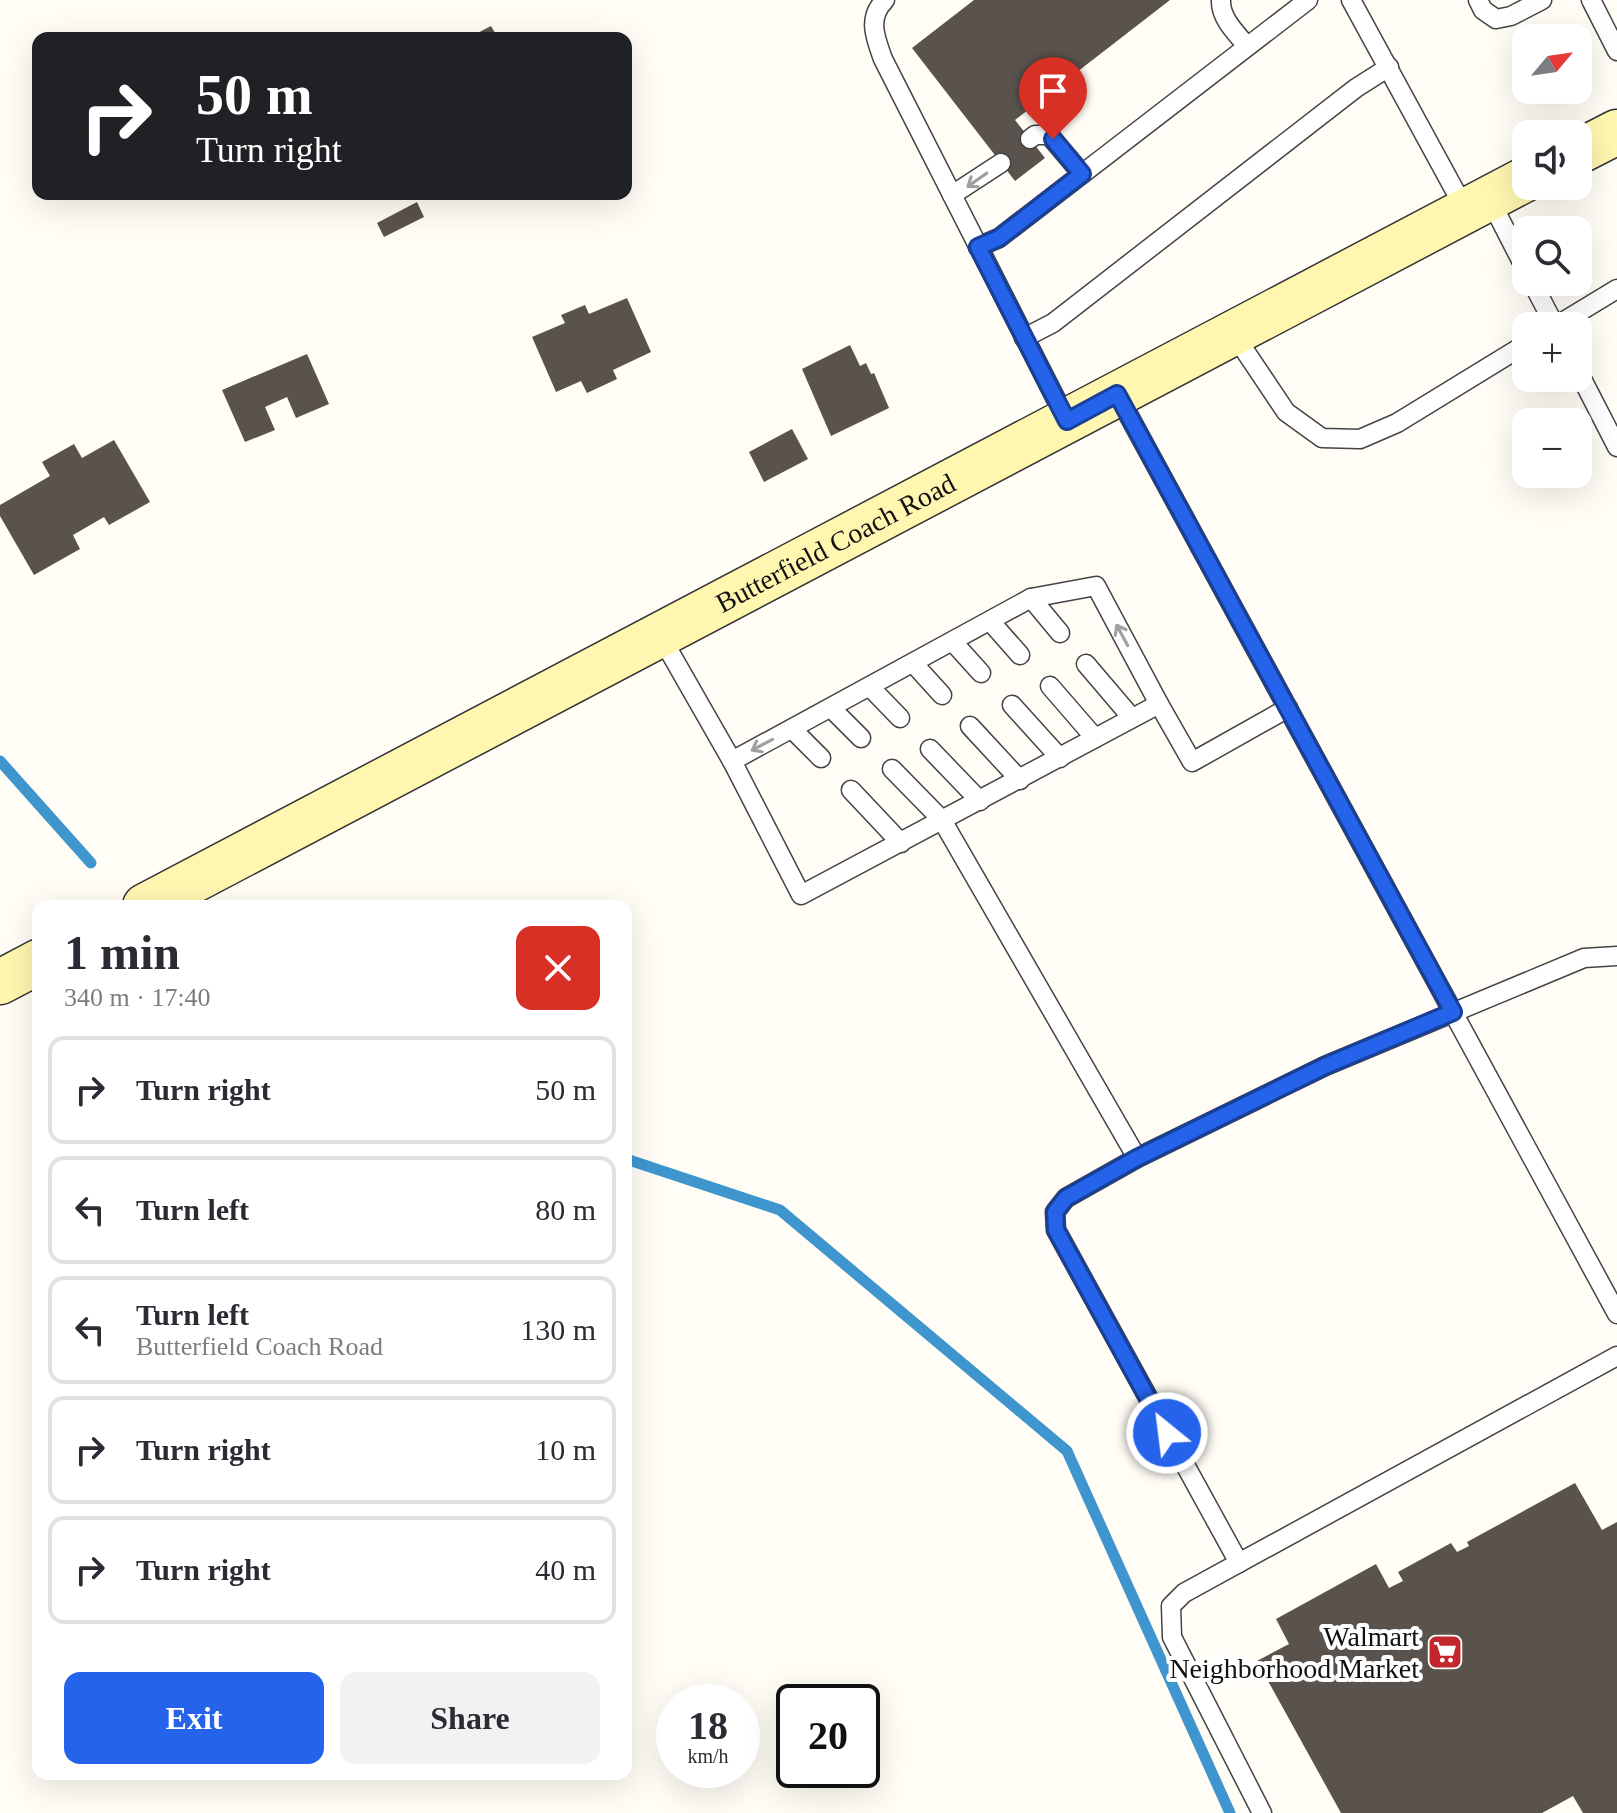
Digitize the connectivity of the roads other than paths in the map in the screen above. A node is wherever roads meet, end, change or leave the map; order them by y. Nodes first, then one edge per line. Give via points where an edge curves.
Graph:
1 (885, 0) edge
2 (1221, 0) edge
3 (1308, 0) edge
4 (1351, 0) edge
5 (1478, 0) edge
6 (1542, 0) edge
7 (1591, 0) edge
8 (1247, 46) junction
9 (1617, 51) edge
10 (1389, 67) junction
11 (1617, 132) edge
12 (1030, 139) dead end
13 (1592, 145) edge
14 (1001, 163) dead end
15 (1082, 174) junction
16 (952, 195) junction
17 (1493, 196) edge
18 (1512, 239) edge
19 (978, 247) junction
20 (1617, 289) edge
21 (1579, 312) edge
22 (1233, 333) junction
23 (1024, 338) junction
24 (1512, 353) edge
25 (1589, 392) edge
26 (1117, 394) junction
27 (1067, 421) junction
28 (1617, 447) edge
29 (1031, 598) junction
30 (990, 621) junction
31 (1060, 633) dead end
32 (660, 635) junction
33 (953, 642) junction
34 (1020, 655) dead end
35 (913, 663) junction
36 (1086, 664) dead end
37 (981, 673) dead end
38 (1050, 686) dead end
39 (870, 687) junction
40 (942, 695) dead end
41 (1159, 704) junction
42 (1012, 705) dead end
43 (831, 708) junction
44 (1288, 708) junction
45 (900, 718) dead end
46 (1132, 718) junction
47 (970, 726) dead end
48 (792, 729) junction
49 (861, 738) dead end
50 (1095, 738) junction
51 (930, 749) dead end
52 (821, 758) dead end
53 (1060, 758) junction
54 (732, 761) junction
55 (892, 769) dead end
56 (1020, 780) junction
57 (851, 790) dead end
58 (980, 801) junction
59 (942, 820) junction
60 (901, 843) junction
61 (156, 900) edge
62 (1617, 956) edge
63 (32, 965) edge
64 (0, 982) edge
65 (1453, 1012) junction
66 (1137, 1158) junction
67 (1617, 1314) edge
68 (1617, 1356) edge
69 (1239, 1563) junction
70 (1262, 1813) edge

1 - 16 lane via 872,22 875,38
2 - 8 lane via 1225,19
3 - 8 lane
4 - 10 lane
5 - 6 lane via 1496,19
7 - 9 lane
8 - 15 lane
10 - 17 lane
10 - 23 lane via 1053,323
11 - 13 main road
12 - 15 lane via 1049,135
14 -> 16 lane
15 - 19 lane via 999,238
16 - 19 lane
17 - 18 lane
17 - 22 main road, Butterfield Coach Road
19 - 23 lane
20 - 21 lane
22 - 24 lane via 1286,412 1322,438 1360,439 1397,423
22 - 26 main road, Butterfield Coach Road
23 - 27 lane
25 - 28 lane
26 - 27 main road, Butterfield Coach Road
26 - 44 lane
27 - 32 main road, Butterfield Coach Road
29 - 30 lane
29 - 31 lane
41 -> 29 lane via 1096,586
30 - 33 lane
30 - 34 lane
32 - 54 lane
32 - 61 main road, Butterfield Coach Road
33 - 35 lane
33 - 37 lane
35 - 39 lane
35 - 40 lane
36 - 46 lane
38 - 50 lane
39 - 43 lane
39 - 45 lane
41 - 44 lane via 1192,762
41 - 46 lane
42 - 53 lane
43 - 48 lane
43 - 49 lane
44 - 65 lane
46 - 50 lane
47 - 56 lane
48 - 52 lane
48 -> 54 lane
50 - 53 lane
51 - 58 lane
53 - 56 lane
54 - 60 lane via 801,895
55 - 59 lane
56 - 58 lane
57 - 60 lane
58 - 59 lane
59 - 60 lane
59 - 66 lane
62 - 65 lane via 1584,958
63 - 64 main road
65 - 66 lane via 1325,1066
65 - 67 lane
66 - 69 lane via 1066,1198 1055,1212 1056,1230
68 - 69 lane
69 - 70 lane via 1184,1593 1171,1606 1172,1637

